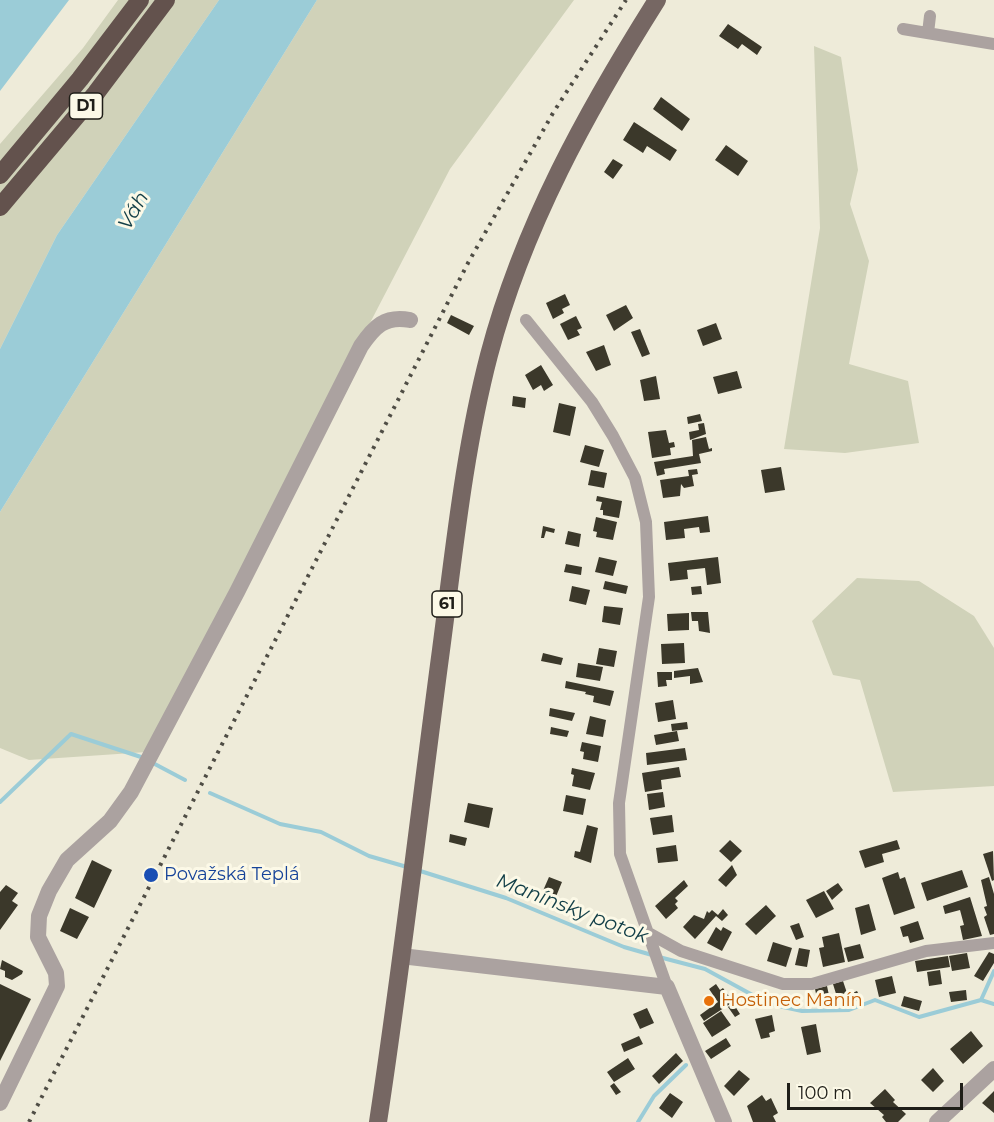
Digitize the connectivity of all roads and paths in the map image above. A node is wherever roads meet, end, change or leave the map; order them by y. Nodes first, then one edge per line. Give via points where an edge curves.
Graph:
1 (140, 0) edge
2 (166, 0) edge
3 (657, 0) edge
4 (930, 16) dead end
5 (903, 28) dead end
6 (928, 33) junction
7 (994, 44) edge
8 (0, 175) edge
9 (0, 207) edge
10 (410, 320) dead end
11 (526, 320) dead end
12 (645, 931) junction
13 (994, 943) edge
14 (401, 956) junction
15 (667, 987) junction
16 (994, 1069) edge
17 (0, 1103) edge
18 (378, 1122) edge
19 (724, 1122) edge
20 (937, 1122) edge

1 - 8 highway, D1 via 80,80
2 - 9 highway, D1 via 96,93
3 - 14 main road, 61 via 598,94 561,166 522,257 489,356 461,493
4 - 6 street
5 - 6 street
6 - 7 street
10 - 17 street via 383,321 361,346 142,772 117,814 67,860 49,891 37,931 56,973 57,986
11 - 12 street via 592,402 613,436 634,478 646,522 649,597 619,803 620,854
12 - 13 street via 681,951 783,984 813,984 926,951
12 - 15 street
14 - 15 street
14 - 18 main road, 61
15 - 19 street
16 - 20 street

